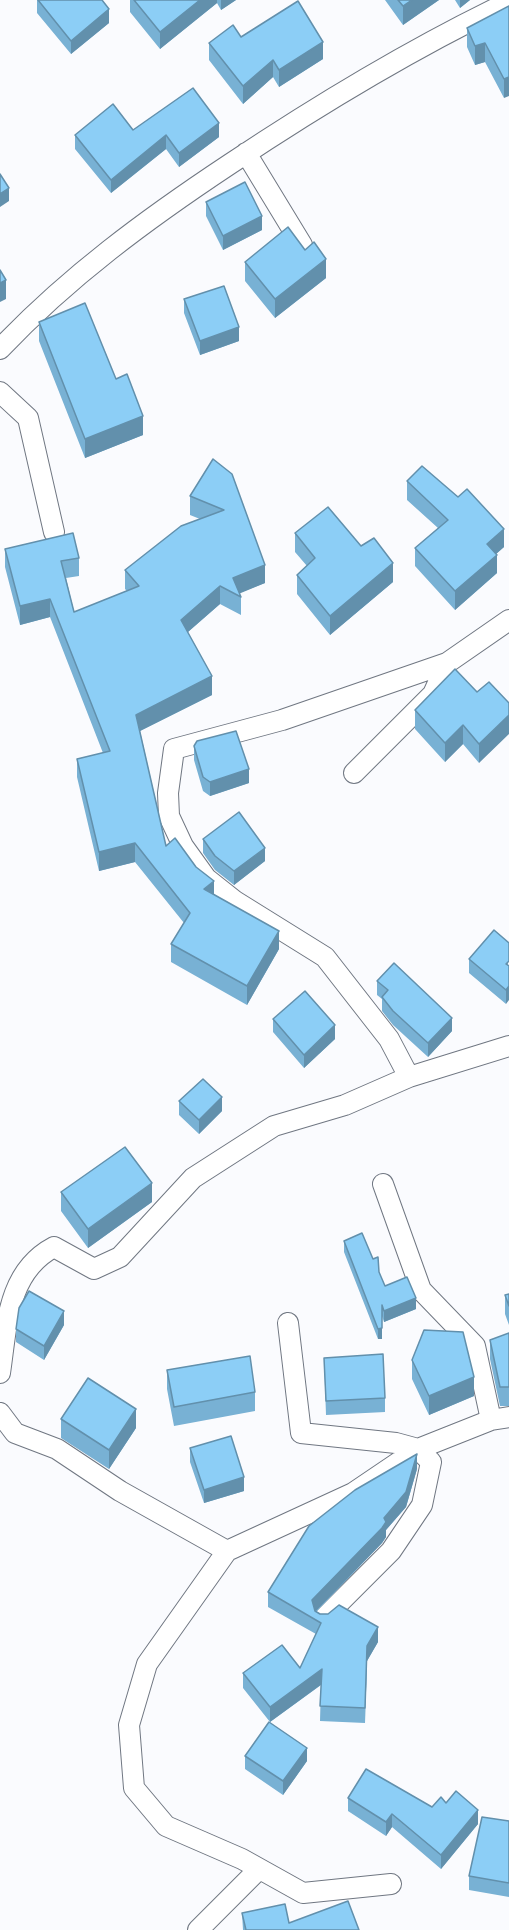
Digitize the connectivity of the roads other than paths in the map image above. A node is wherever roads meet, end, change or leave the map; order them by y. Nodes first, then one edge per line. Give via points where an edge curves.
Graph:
1 (509, 2) edge
2 (246, 153) junction
3 (302, 245) edge
4 (0, 349) edge
5 (0, 392) edge
6 (54, 532) dead end
7 (509, 620) edge
8 (447, 663) junction
9 (354, 773) dead end
10 (509, 1046) edge
11 (409, 1077) junction
12 (382, 1184) dead end
13 (288, 1323) dead end
14 (0, 1373) edge
15 (0, 1413) edge
16 (500, 1418) edge
17 (418, 1449) junction
18 (227, 1551) junction
19 (324, 1618) edge
20 (259, 1869) junction
21 (391, 1884) dead end
22 (198, 1930) edge

1 - 2 street via 339,92
2 - 3 street
2 - 4 street via 148,218 41,306
5 - 6 street via 28,418
7 - 8 street
8 - 9 street via 433,694
8 - 11 street via 282,720 174,749 168,793 169,816 183,846 206,878 235,901 325,957 389,1039
10 - 11 street
11 - 14 street via 345,1105 274,1126 193,1178 120,1257 94,1269 54,1247 39,1255 16,1285
12 - 16 street via 421,1290 474,1346
13 - 17 street via 301,1433
15 - 18 street via 15,1433 57,1449 120,1491
16 - 17 street
17 - 18 street via 353,1493
17 - 19 street via 430,1462 423,1505 391,1551
18 - 20 street via 147,1664 129,1725 134,1788 166,1826
20 - 21 street via 303,1893
20 - 22 street

